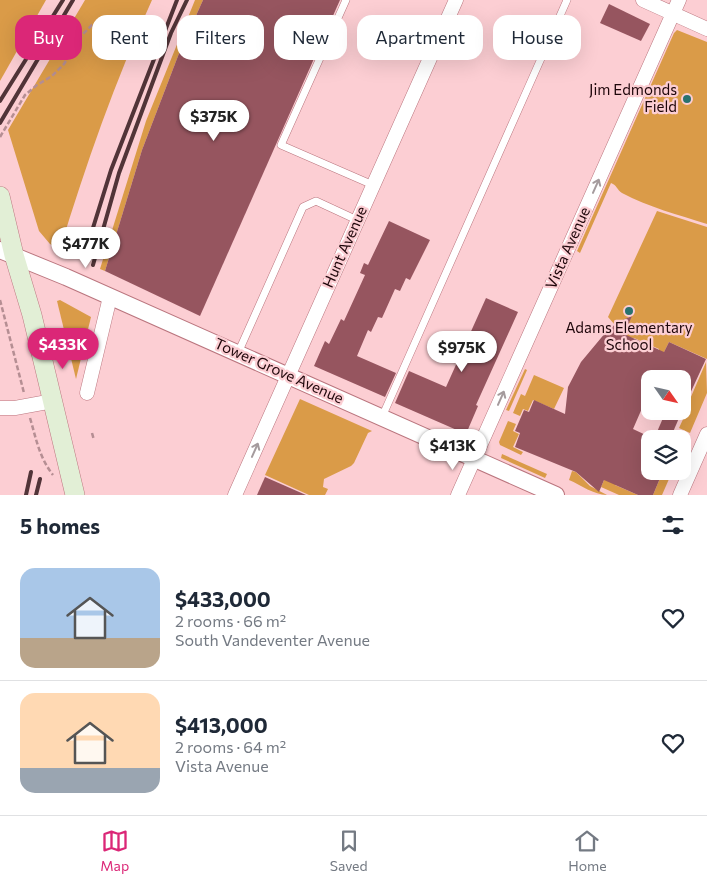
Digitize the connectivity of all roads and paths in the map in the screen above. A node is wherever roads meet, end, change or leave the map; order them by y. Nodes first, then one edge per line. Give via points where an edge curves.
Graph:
1 (346, 0) edge
2 (456, 0) edge
3 (566, 0) edge
4 (643, 0) edge
5 (679, 0) edge
6 (672, 14) junction
7 (92, 25) edge
8 (707, 29) edge
9 (0, 137) edge
10 (373, 185) junction
11 (0, 196) edge
12 (357, 220) junction
13 (7, 252) edge
14 (110, 297) junction
15 (238, 353) junction
16 (288, 375) junction
17 (87, 393) dead end
18 (52, 400) junction
19 (0, 408) edge
20 (382, 417) junction
21 (92, 433) dead end
22 (707, 434) edge
23 (94, 440) dead end
24 (474, 458) junction
25 (75, 495) edge
26 (235, 495) edge
27 (458, 495) edge
28 (556, 495) edge
29 (680, 495) edge

1 - 10 lane via 281,145
2 - 10 street, Hunt Avenue
3 - 20 lane
4 - 6 street
5 - 6 street, Vista Avenue
6 - 8 street
24 -> 6 street, Vista Avenue
7 - 9 path via 64,64 25,95
10 - 12 street, Hunt Avenue
11 - 13 main road
12 - 15 lane via 316,201 303,206
12 - 16 street, Hunt Avenue
13 - 14 street, Tower Grove Avenue
13 - 18 main road via 32,315
14 - 15 street, Tower Grove Avenue
14 - 17 street
15 - 16 street, Tower Grove Avenue
16 - 20 street, Tower Grove Avenue
26 -> 16 street, Hunt Avenue
18 - 19 street
18 - 25 main road
20 - 24 street, Tower Grove Avenue
21 - 23 path
22 - 29 street
24 - 27 street, Vista Avenue
24 - 28 street, Tower Grove Avenue

